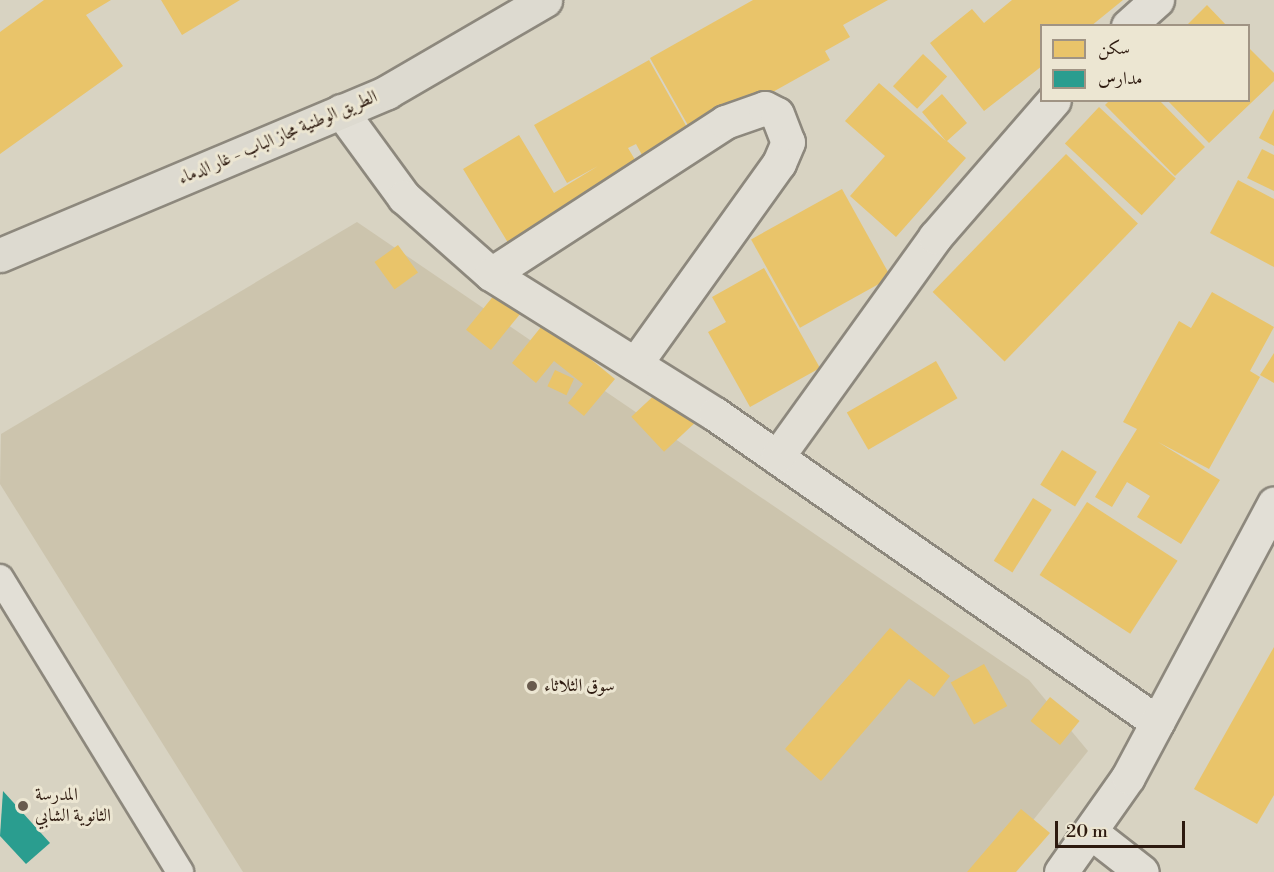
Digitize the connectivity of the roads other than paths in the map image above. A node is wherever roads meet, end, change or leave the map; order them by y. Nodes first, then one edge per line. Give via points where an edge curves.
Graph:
1 (545, 0) edge
2 (1157, 0) edge
3 (1130, 24) edge
4 (1052, 102) edge
5 (341, 111) junction
6 (0, 255) edge
7 (491, 274) junction
8 (635, 364) junction
9 (777, 457) junction
10 (1274, 503) edge
11 (0, 578) edge
12 (1157, 722) junction
13 (1092, 833) junction
14 (180, 872) edge
15 (1061, 872) edge
16 (1142, 872) edge

1 - 5 main road, الطريق الوطنية مجاز الباب - غار الدماء via 387,92
2 - 3 street
4 - 9 street via 935,237
5 - 6 main road, الطريق الوطنية مجاز الباب - غار الدماء
5 - 7 street via 404,197
7 - 8 street
7 - 8 street via 725,122 765,108 777,114 788,142 780,163
8 - 9 street
9 - 12 street
10 - 12 street
11 - 14 lane
12 - 13 street
13 - 15 street
13 - 16 street

